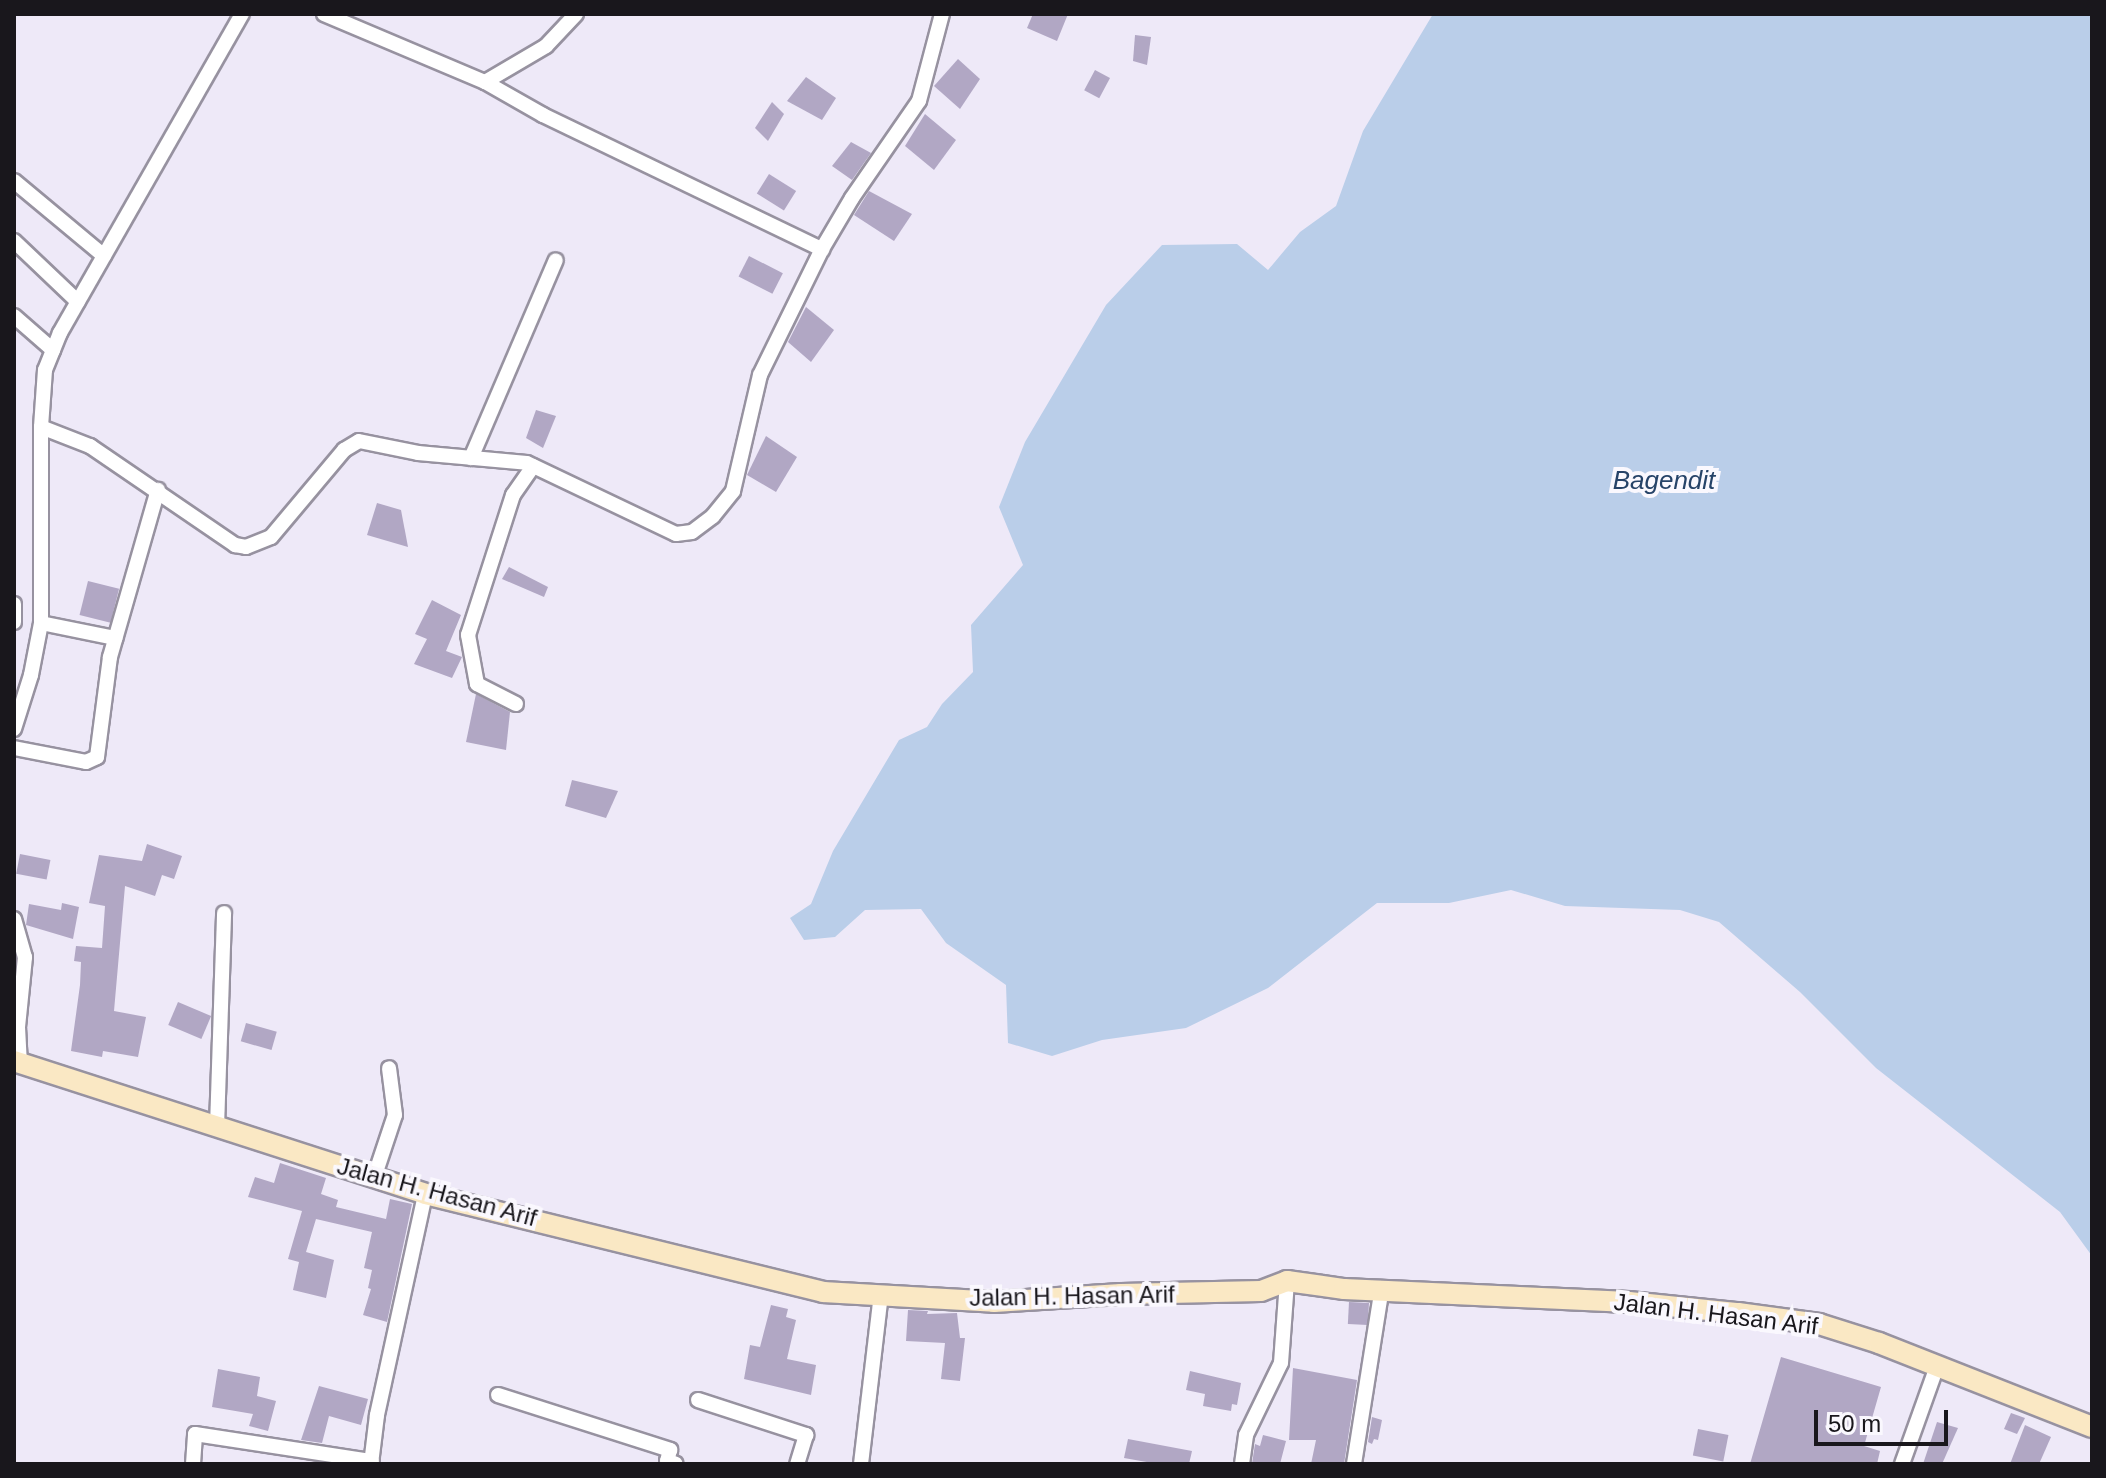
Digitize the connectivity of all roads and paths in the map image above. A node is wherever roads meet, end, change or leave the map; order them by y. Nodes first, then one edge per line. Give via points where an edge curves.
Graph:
1 (242, 14) edge
2 (324, 14) edge
3 (576, 14) edge
4 (942, 14) edge
5 (485, 82) junction
6 (14, 181) edge
7 (14, 241) edge
8 (822, 249) junction
9 (104, 256) junction
10 (556, 260) dead end
11 (78, 302) junction
12 (14, 316) edge
13 (53, 350) junction
14 (41, 427) junction
15 (471, 458) junction
16 (533, 466) junction
17 (158, 490) junction
18 (14, 604) edge
19 (14, 622) edge
20 (41, 623) junction
21 (115, 638) junction
22 (516, 704) dead end
23 (14, 729) edge
24 (14, 748) edge
25 (224, 913) dead end
26 (14, 919) edge
27 (17, 940) edge
28 (17, 1062) edge
29 (389, 1068) dead end
30 (217, 1127) junction
31 (374, 1178) junction
32 (425, 1194) junction
33 (1287, 1281) junction
34 (1382, 1288) junction
35 (881, 1294) junction
36 (1937, 1366) junction
37 (498, 1395) dead end
38 (698, 1400) dead end
39 (2092, 1427) edge
40 (371, 1463) edge
41 (193, 1464) edge
42 (676, 1464) edge
43 (797, 1464) edge
44 (861, 1464) edge
45 (1242, 1464) edge
46 (1354, 1464) edge
47 (1902, 1464) edge

1 - 9 street
2 - 5 street
3 - 5 street via 546,46
4 - 8 street via 919,101
5 - 8 street
6 - 9 street
7 - 11 street
8 - 16 street via 760,375 733,491 692,532 676,534
9 - 11 street
10 - 15 street
11 - 13 street
12 - 13 street
13 - 14 street via 45,370
14 - 17 street via 90,446
14 - 20 street
15 - 16 street
15 - 17 street via 359,441 344,450 271,537 246,547 235,545
16 - 22 street via 513,495 468,635 477,684
17 - 21 street
18 - 19 street
20 - 21 street
20 - 23 street
21 - 24 street via 97,757 86,762
25 - 30 street
26 - 27 street
27 - 28 street via 25,957
28 - 30 main road, Jalan H. Hasan Arif
29 - 31 street via 395,1115
30 - 31 main road, Jalan H. Hasan Arif
31 - 32 main road, Jalan H. Hasan Arif
32 - 35 main road, Jalan H. Hasan Arif via 823,1292
32 - 40 street
33 - 34 main road, Jalan H. Hasan Arif
33 - 35 main road, Jalan H. Hasan Arif via 1261,1291 994,1302
33 - 45 street via 1281,1363 1246,1435
34 - 36 main road, Jalan H. Hasan Arif via 1629,1302 1819,1324
34 - 46 street
35 - 44 street
36 - 39 main road, Jalan H. Hasan Arif
36 - 47 street
37 - 42 street via 670,1450 667,1461
38 - 43 street via 806,1435
40 - 41 street via 195,1434

